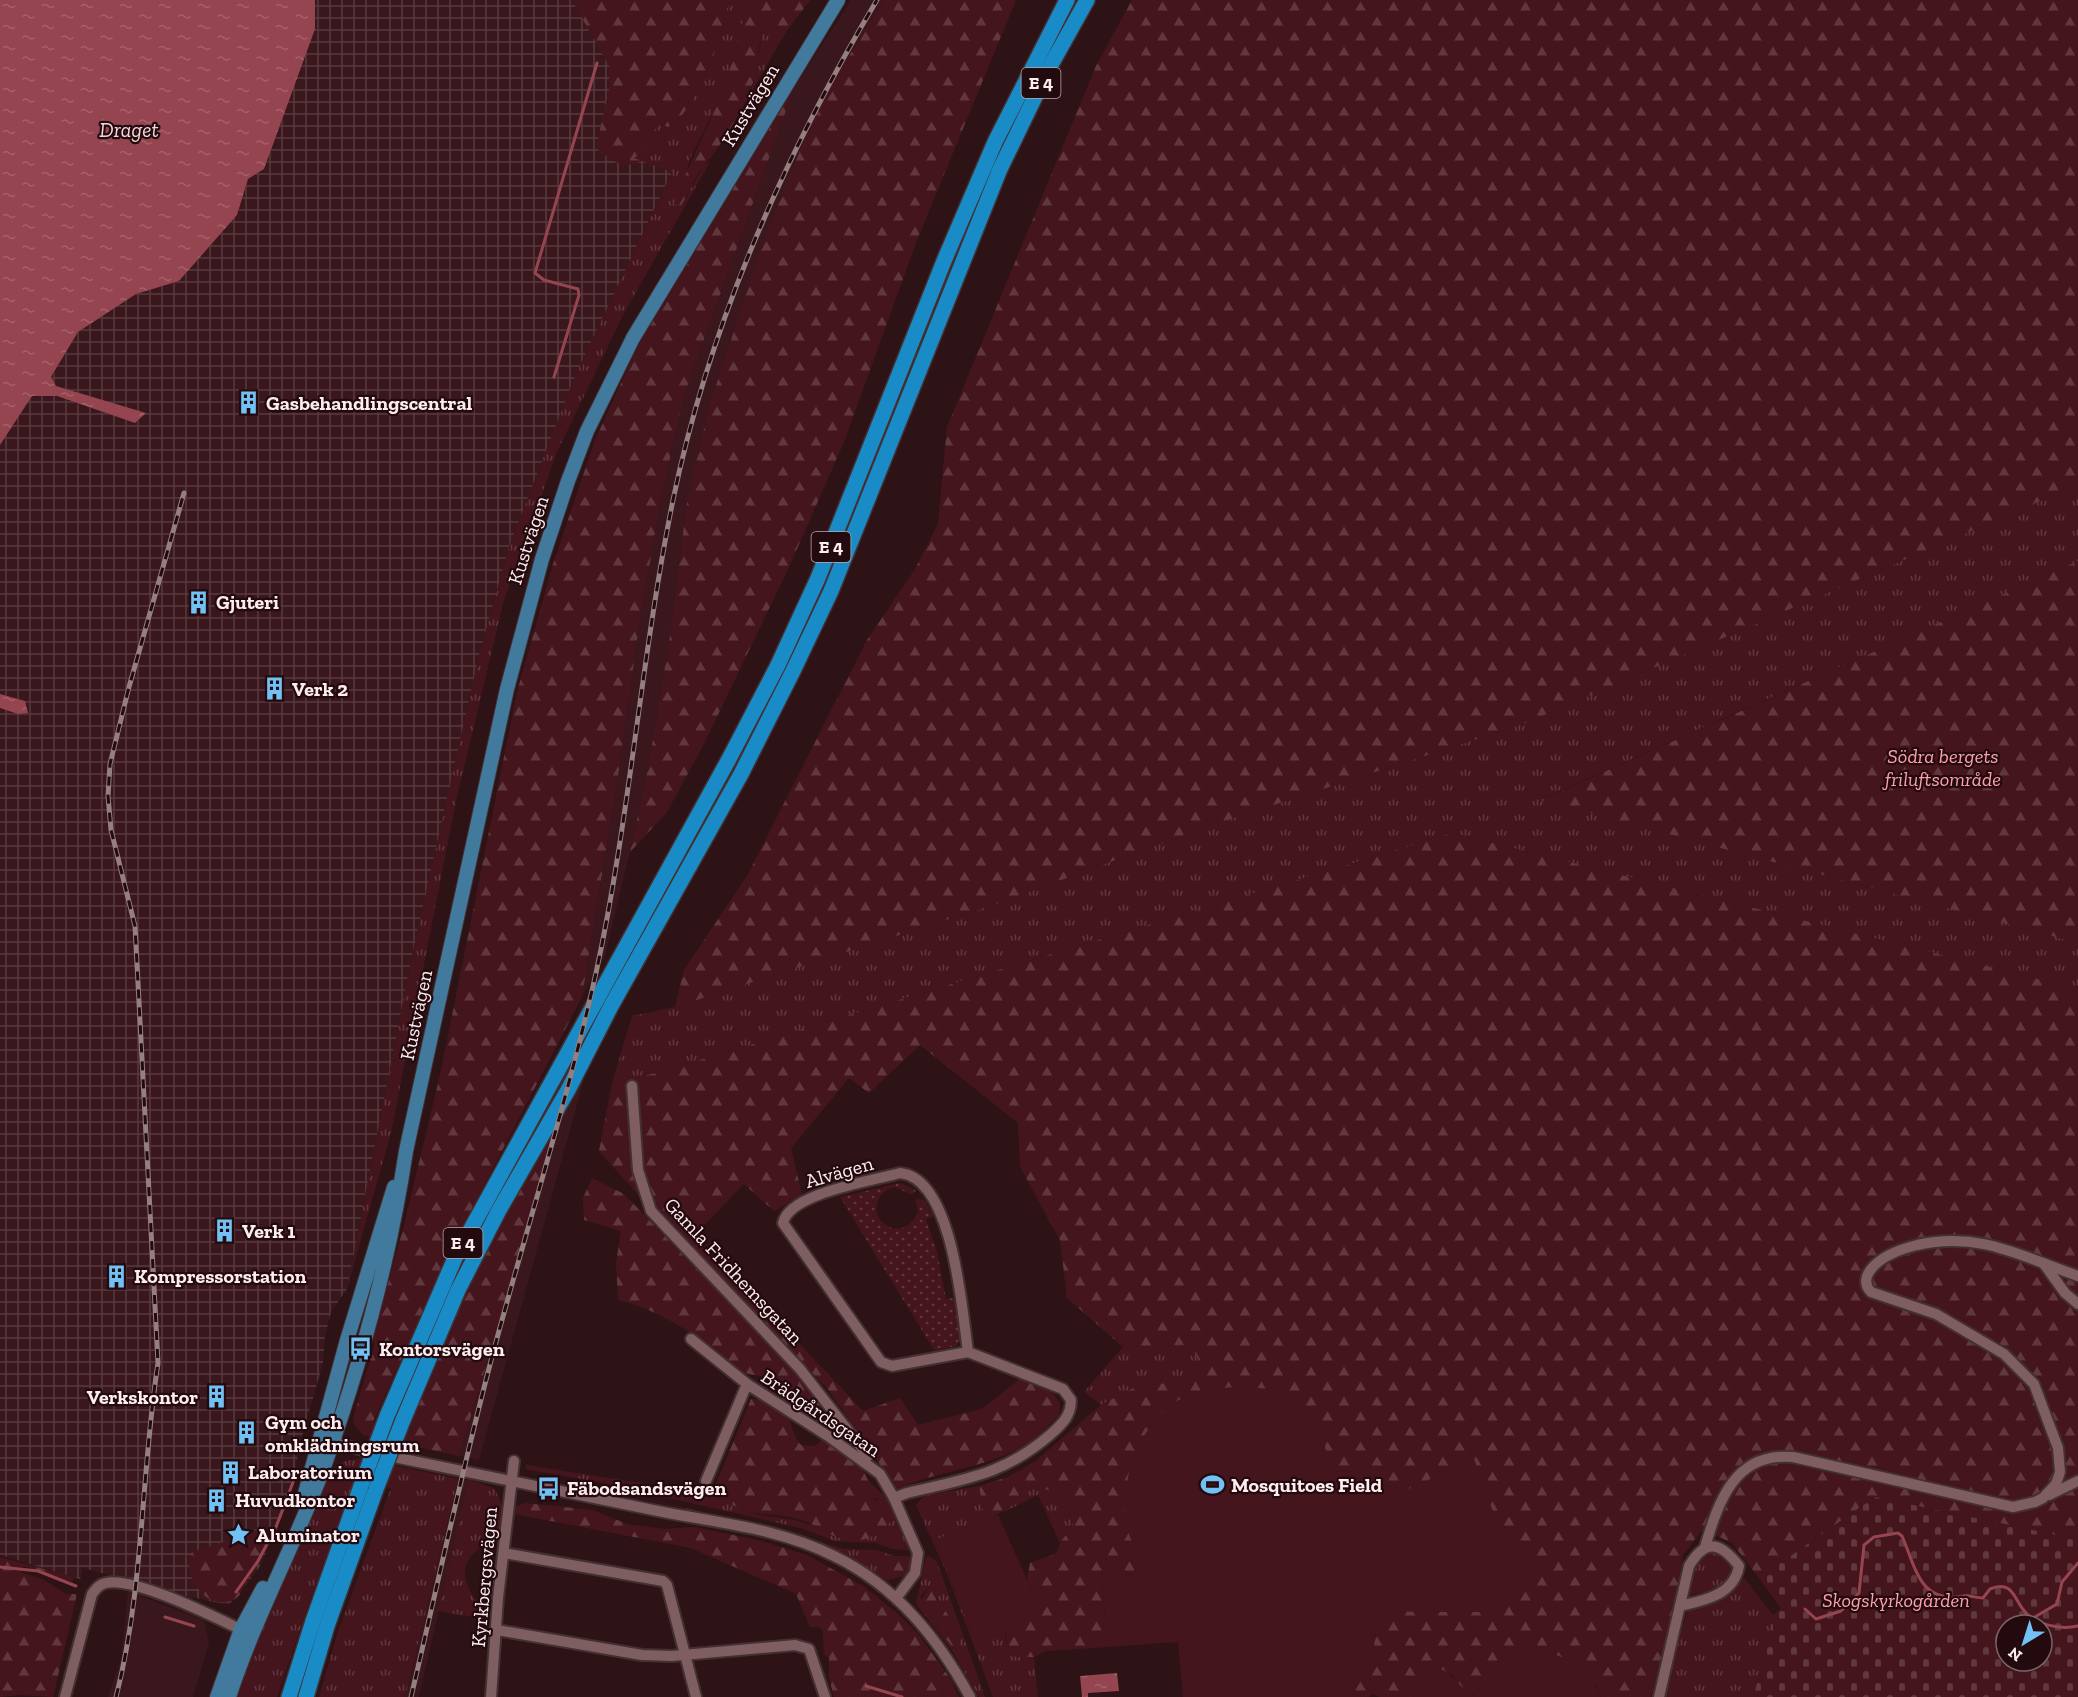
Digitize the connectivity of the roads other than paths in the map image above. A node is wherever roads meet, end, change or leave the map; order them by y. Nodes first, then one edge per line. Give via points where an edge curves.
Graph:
1 (838, 0) edge
2 (1067, 0) edge
3 (1087, 0) edge
4 (632, 1086) dead end
5 (2043, 1264) junction
6 (2078, 1276) edge
7 (2078, 1304) edge
8 (691, 1338) dead end
9 (969, 1352) junction
10 (747, 1384) junction
11 (395, 1418) junction
12 (325, 1441) junction
13 (868, 1456) dead end
14 (514, 1461) dead end
15 (511, 1481) junction
16 (706, 1481) dead end
17 (2078, 1481) edge
18 (368, 1488) junction
19 (894, 1498) junction
20 (2043, 1498) junction
21 (1705, 1547) junction
22 (504, 1553) junction
23 (897, 1597) junction
24 (1680, 1606) junction
25 (497, 1630) junction
26 (247, 1632) junction
27 (685, 1654) junction
28 (65, 1697) edge
29 (217, 1697) edge
30 (229, 1697) edge
31 (290, 1697) edge
32 (306, 1697) edge
33 (491, 1697) edge
34 (696, 1697) edge
35 (825, 1697) edge
36 (970, 1697) edge
37 (1659, 1697) edge

1 - 12 main road, Kustvägen via 633,338 587,431 568,481 507,689 406,1151 383,1221
2 - 11 highway, E 4 via 995,142 818,578 778,664 455,1258
3 - 11 highway, E 4 via 1000,169 831,591 794,672 499,1210
4 - 13 street, Gamla Fridhemsgatan via 639,1170 651,1211 813,1384
5 - 6 street
5 - 7 street
5 - 20 street via 1975,1241 1937,1240 1888,1255 1871,1268 1866,1288 1936,1314 2004,1354 2034,1384 2060,1463 2056,1484
8 - 10 street, Brädgårdsgatan
9 - 9 street, Alvägen via 947,1229 921,1180 900,1173 806,1198 787,1212 783,1223 881,1362 892,1366
9 - 19 street via 1063,1389 1071,1400 1068,1416 1031,1451 1000,1469
10 - 16 street
10 - 19 street, Brädgårdsgatan via 874,1470
11 - 18 highway, E 4, bridge
12 - 15 street
12 - 26 main road, Kustvägen
14 - 15 street, Kyrkbergsvägen
15 - 22 street, Kyrkbergsvägen
15 - 23 street via 752,1528 794,1540 834,1556
17 - 20 street
18 - 31 highway, E 4 via 313,1621
18 - 32 highway, E 4
19 - 23 street, Brädgårdsgatan via 919,1557 915,1573
20 - 21 street via 2013,1507 1793,1457 1773,1456 1745,1469 1734,1479 1721,1500
21 - 24 street via 1689,1566
21 - 24 street via 1729,1553 1739,1566 1737,1575 1733,1584 1714,1597
22 - 25 street, Kyrkbergsvägen
22 - 27 street via 663,1581
23 - 36 street via 936,1642
24 - 37 street
25 - 27 street via 642,1655
25 - 33 street, Kyrkbergsvägen
26 - 28 street via 190,1604 107,1582 92,1594
26 - 29 main road
26 - 30 main road
27 - 34 street
27 - 35 street via 795,1645 809,1649

